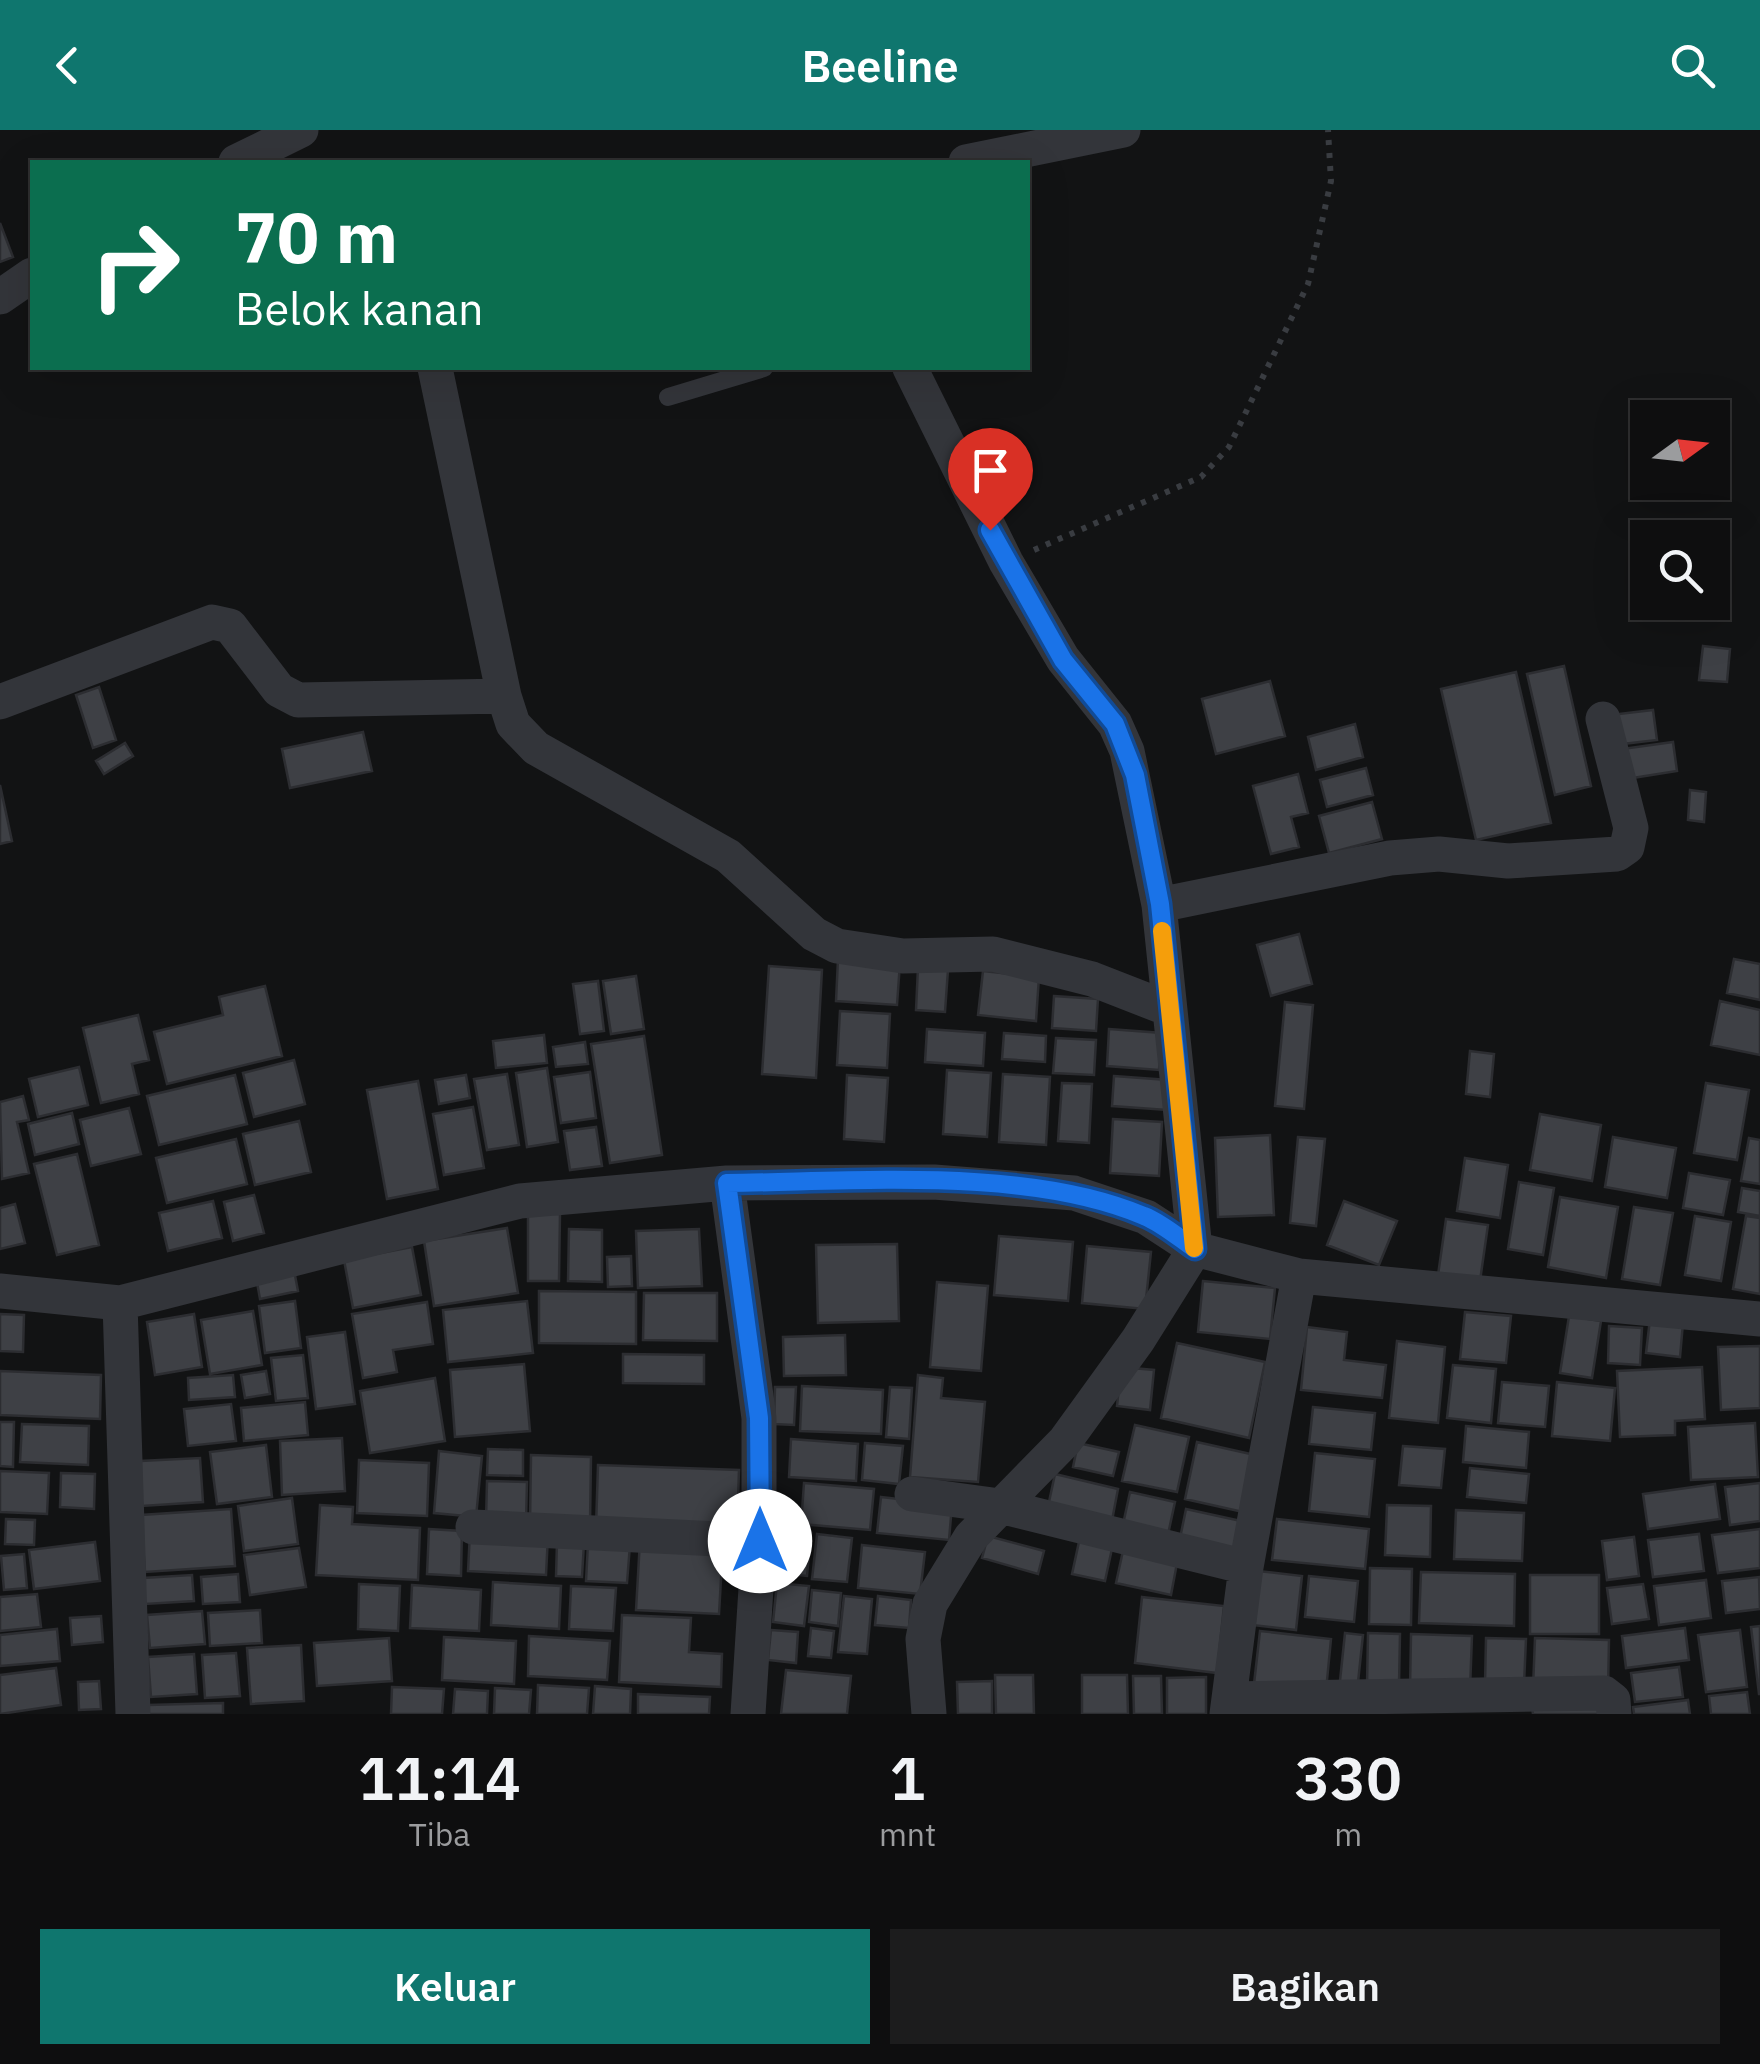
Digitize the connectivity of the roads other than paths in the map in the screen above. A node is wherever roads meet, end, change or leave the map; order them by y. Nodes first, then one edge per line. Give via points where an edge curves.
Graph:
1 (301, 130) edge
2 (1123, 130) edge
3 (240, 160) edge
4 (976, 160) edge
5 (30, 277) edge
6 (0, 297) edge
7 (436, 370) edge
8 (757, 370) edge
9 (911, 370) edge
10 (668, 397) dead end
11 (504, 696) junction
12 (0, 702) edge
13 (1603, 719) dead end
14 (1160, 904) junction
15 (1169, 1009) junction
16 (727, 1183) junction
17 (1195, 1249) junction
18 (1299, 1276) junction
19 (0, 1291) edge
20 (120, 1303) junction
21 (1760, 1319) edge
22 (912, 1494) dead end
23 (1000, 1506) junction
24 (473, 1527) dead end
25 (760, 1541) junction
26 (1246, 1567) junction
27 (1228, 1707) edge
28 (132, 1714) edge
29 (748, 1714) edge
30 (929, 1714) edge
31 (1614, 1714) edge

1 - 3 street
2 - 4 street
5 - 6 street
7 - 11 street
8 - 10 lane
9 - 14 street via 1006,562 1063,660 1120,734 1135,775
11 - 12 street via 290,698 230,626 212,622
11 - 15 street via 513,724 536,748 728,856 814,934 837,946 903,956 994,954
13 - 14 street via 1631,828 1627,846 1617,854 1508,861 1438,854 1390,858
14 - 15 street
15 - 17 street
16 - 17 street via 934,1182 1074,1193 1146,1216
16 - 20 street via 520,1200
16 - 25 street via 759,1418
17 - 18 street
17 - 23 street via 1065,1441
18 - 21 street
18 - 26 street
19 - 20 street
20 - 28 street
22 - 23 street
23 - 26 street
23 - 30 street via 971,1537 930,1604 923,1639
24 - 25 street
25 - 29 street
26 - 27 street
27 - 31 street via 1599,1693 1613,1700

